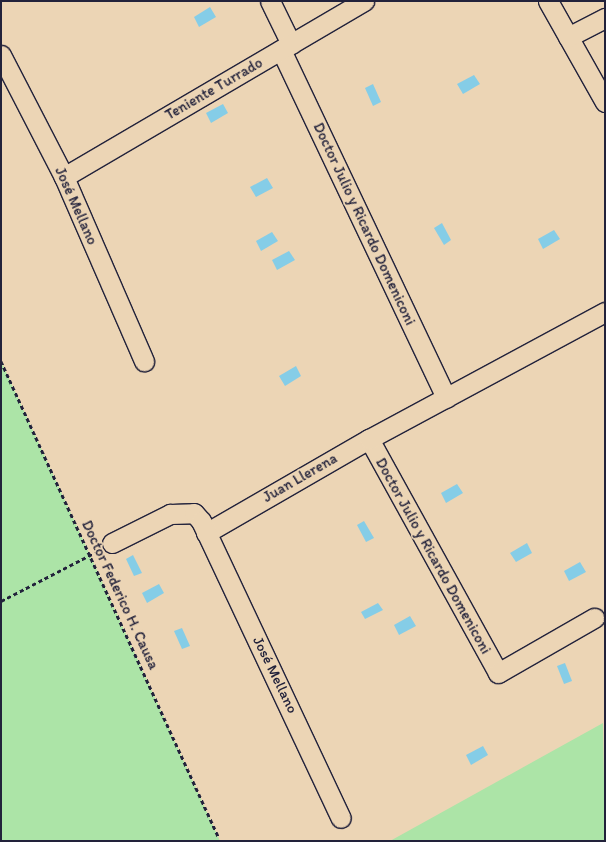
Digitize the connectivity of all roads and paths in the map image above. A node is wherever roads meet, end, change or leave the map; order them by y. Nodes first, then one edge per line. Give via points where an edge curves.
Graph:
1 (270, 1) edge
2 (364, 1) edge
3 (548, 1) edge
4 (605, 18) edge
5 (568, 38) junction
6 (286, 47) junction
7 (1, 55) edge
8 (605, 102) edge
9 (64, 178) junction
10 (605, 312) edge
11 (1, 361) edge
12 (144, 361) dead end
13 (446, 398) junction
14 (369, 439) junction
15 (206, 533) junction
16 (112, 544) joint
17 (90, 555) junction
18 (1, 601) edge
19 (594, 618) dead end
20 (341, 818) dead end
21 (219, 838) dead end

1 - 6 street, Doctor Julio y Ricardo Domeniconi
2 - 6 street, Teniente Turrado
3 - 5 street
4 - 5 street
5 - 8 street
6 - 9 street, Teniente Turrado
6 - 13 street, Doctor Julio y Ricardo Domeniconi
7 - 9 street, José Mellano
9 - 12 street, José Mellano
10 - 13 street, Juan Llerena
11 - 17 path, Doctor Federico H. Causa
13 - 14 street, Juan Llerena
14 - 15 street, Juan Llerena
14 - 19 street, Doctor Julio y Ricardo Domeniconi via 498,673
15 - 16 street via 194,513 183,511 170,514
15 - 20 street, José Mellano
16 - 17 path
17 - 18 path
17 - 21 path, Doctor Federico H. Causa

